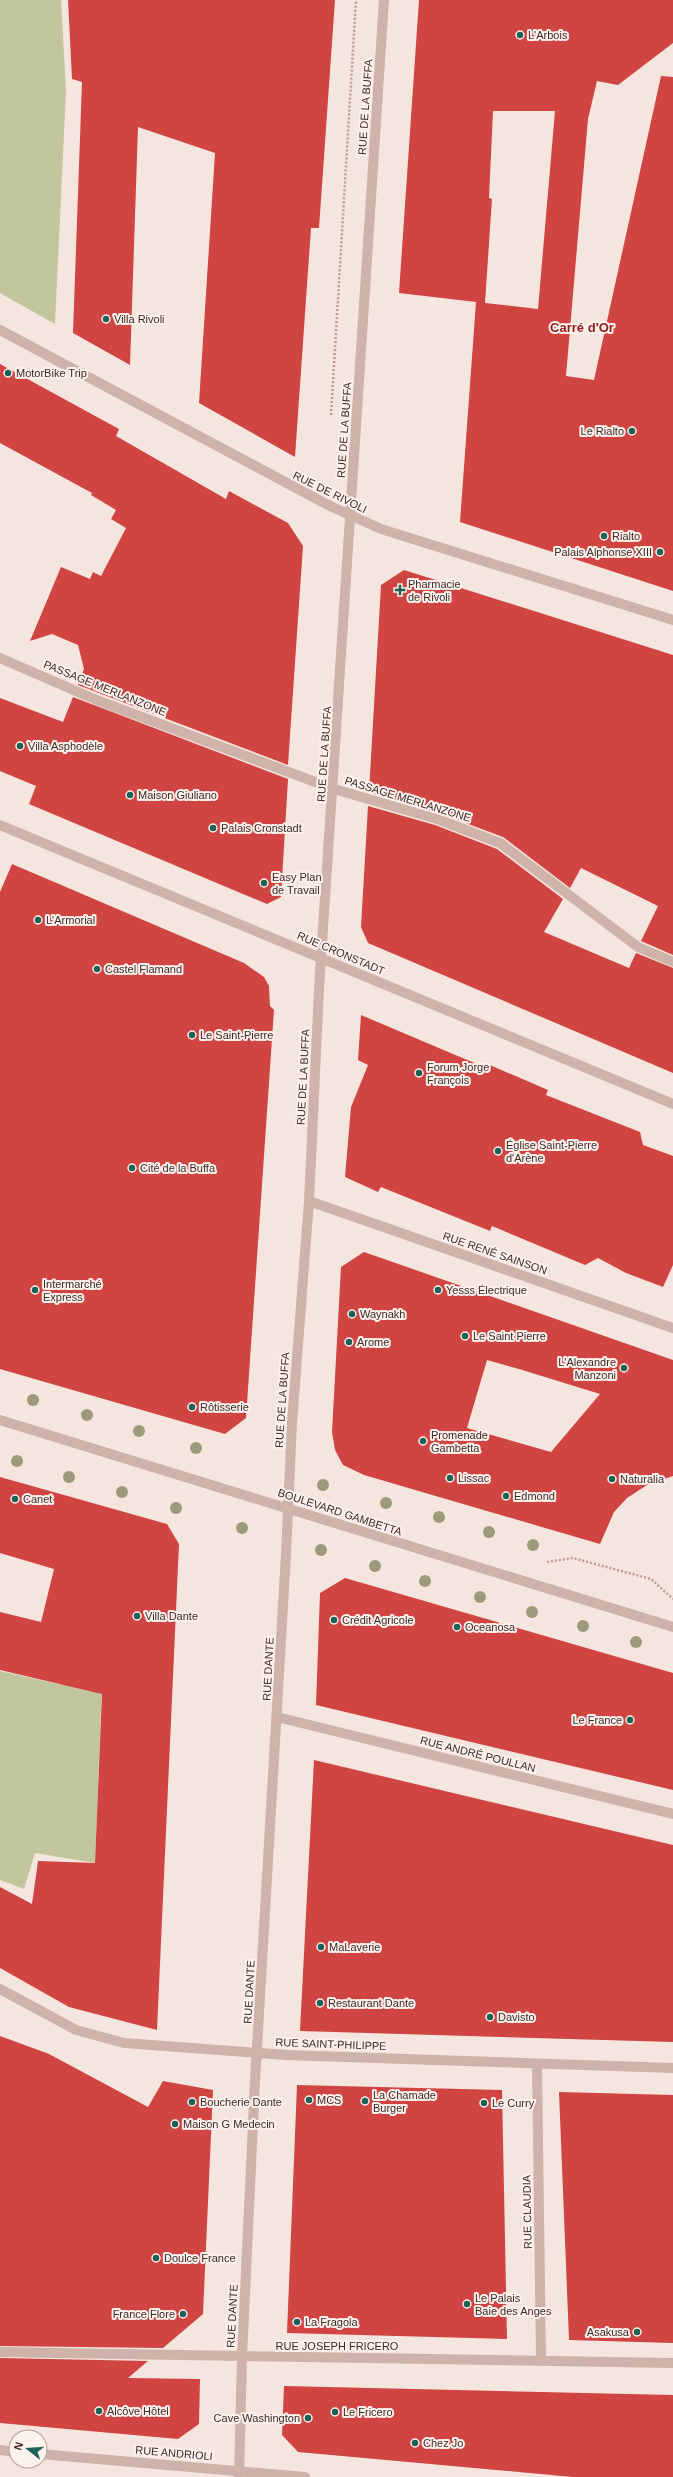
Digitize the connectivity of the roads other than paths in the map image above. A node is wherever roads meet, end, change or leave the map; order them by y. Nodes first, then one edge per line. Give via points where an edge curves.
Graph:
1 (384, 0) edge
2 (0, 330) edge
3 (350, 516) junction
4 (673, 620) edge
5 (0, 658) edge
6 (334, 789) junction
7 (0, 825) edge
8 (321, 957) junction
9 (673, 962) edge
10 (673, 1104) edge
11 (309, 1201) junction
12 (673, 1328) edge
13 (0, 1420) edge
14 (289, 1509) junction
15 (673, 1627) edge
16 (277, 1717) junction
17 (673, 1814) edge
18 (0, 1989) edge
19 (257, 2053) junction
20 (537, 2065) junction
21 (673, 2068) edge
22 (0, 2352) edge
23 (242, 2357) junction
24 (541, 2360) junction
25 (673, 2363) edge
26 (48, 2455) edge
27 (239, 2474) edge
28 (305, 2477) edge

1 - 3 street, RUE DE LA BUFFA
2 - 3 street, RUE DE RIVOLI
3 - 4 street, RUE DE RIVOLI via 381,529
3 - 6 street, RUE DE LA BUFFA
5 - 6 street, PASSAGE MERLANZONE via 100,701
6 - 8 street, RUE DE LA BUFFA
6 - 9 street, PASSAGE MERLANZONE via 437,819 500,843 638,947
7 - 8 street, RUE CRONSTADT
8 - 10 street, RUE CRONSTADT
8 - 11 street, RUE DE LA BUFFA
11 - 12 street, RUE RENÉ SAINSON
11 - 14 street, RUE DE LA BUFFA via 292,1424
13 - 14 street, BOULEVARD GAMBETTA
14 - 15 street, BOULEVARD GAMBETTA
14 - 16 street, RUE DANTE
16 - 17 street, RUE ANDRÉ POULLAN
16 - 19 street, RUE DANTE
18 - 19 street, RUE SAINT-PHILIPPE via 76,2030 118,2041
19 - 20 street, RUE SAINT-PHILIPPE
19 - 23 street, RUE DANTE
20 - 21 street, RUE SAINT-PHILIPPE
20 - 24 street, RUE CLAUDIA
22 - 23 street, RUE JOSEPH FRICERO
23 - 24 street, RUE JOSEPH FRICERO
23 - 27 street, RUE DANTE
24 - 25 street, RUE JOSEPH FRICERO
26 - 27 street, RUE ANDRIOLI
27 - 28 street, RUE ANDRIOLI

